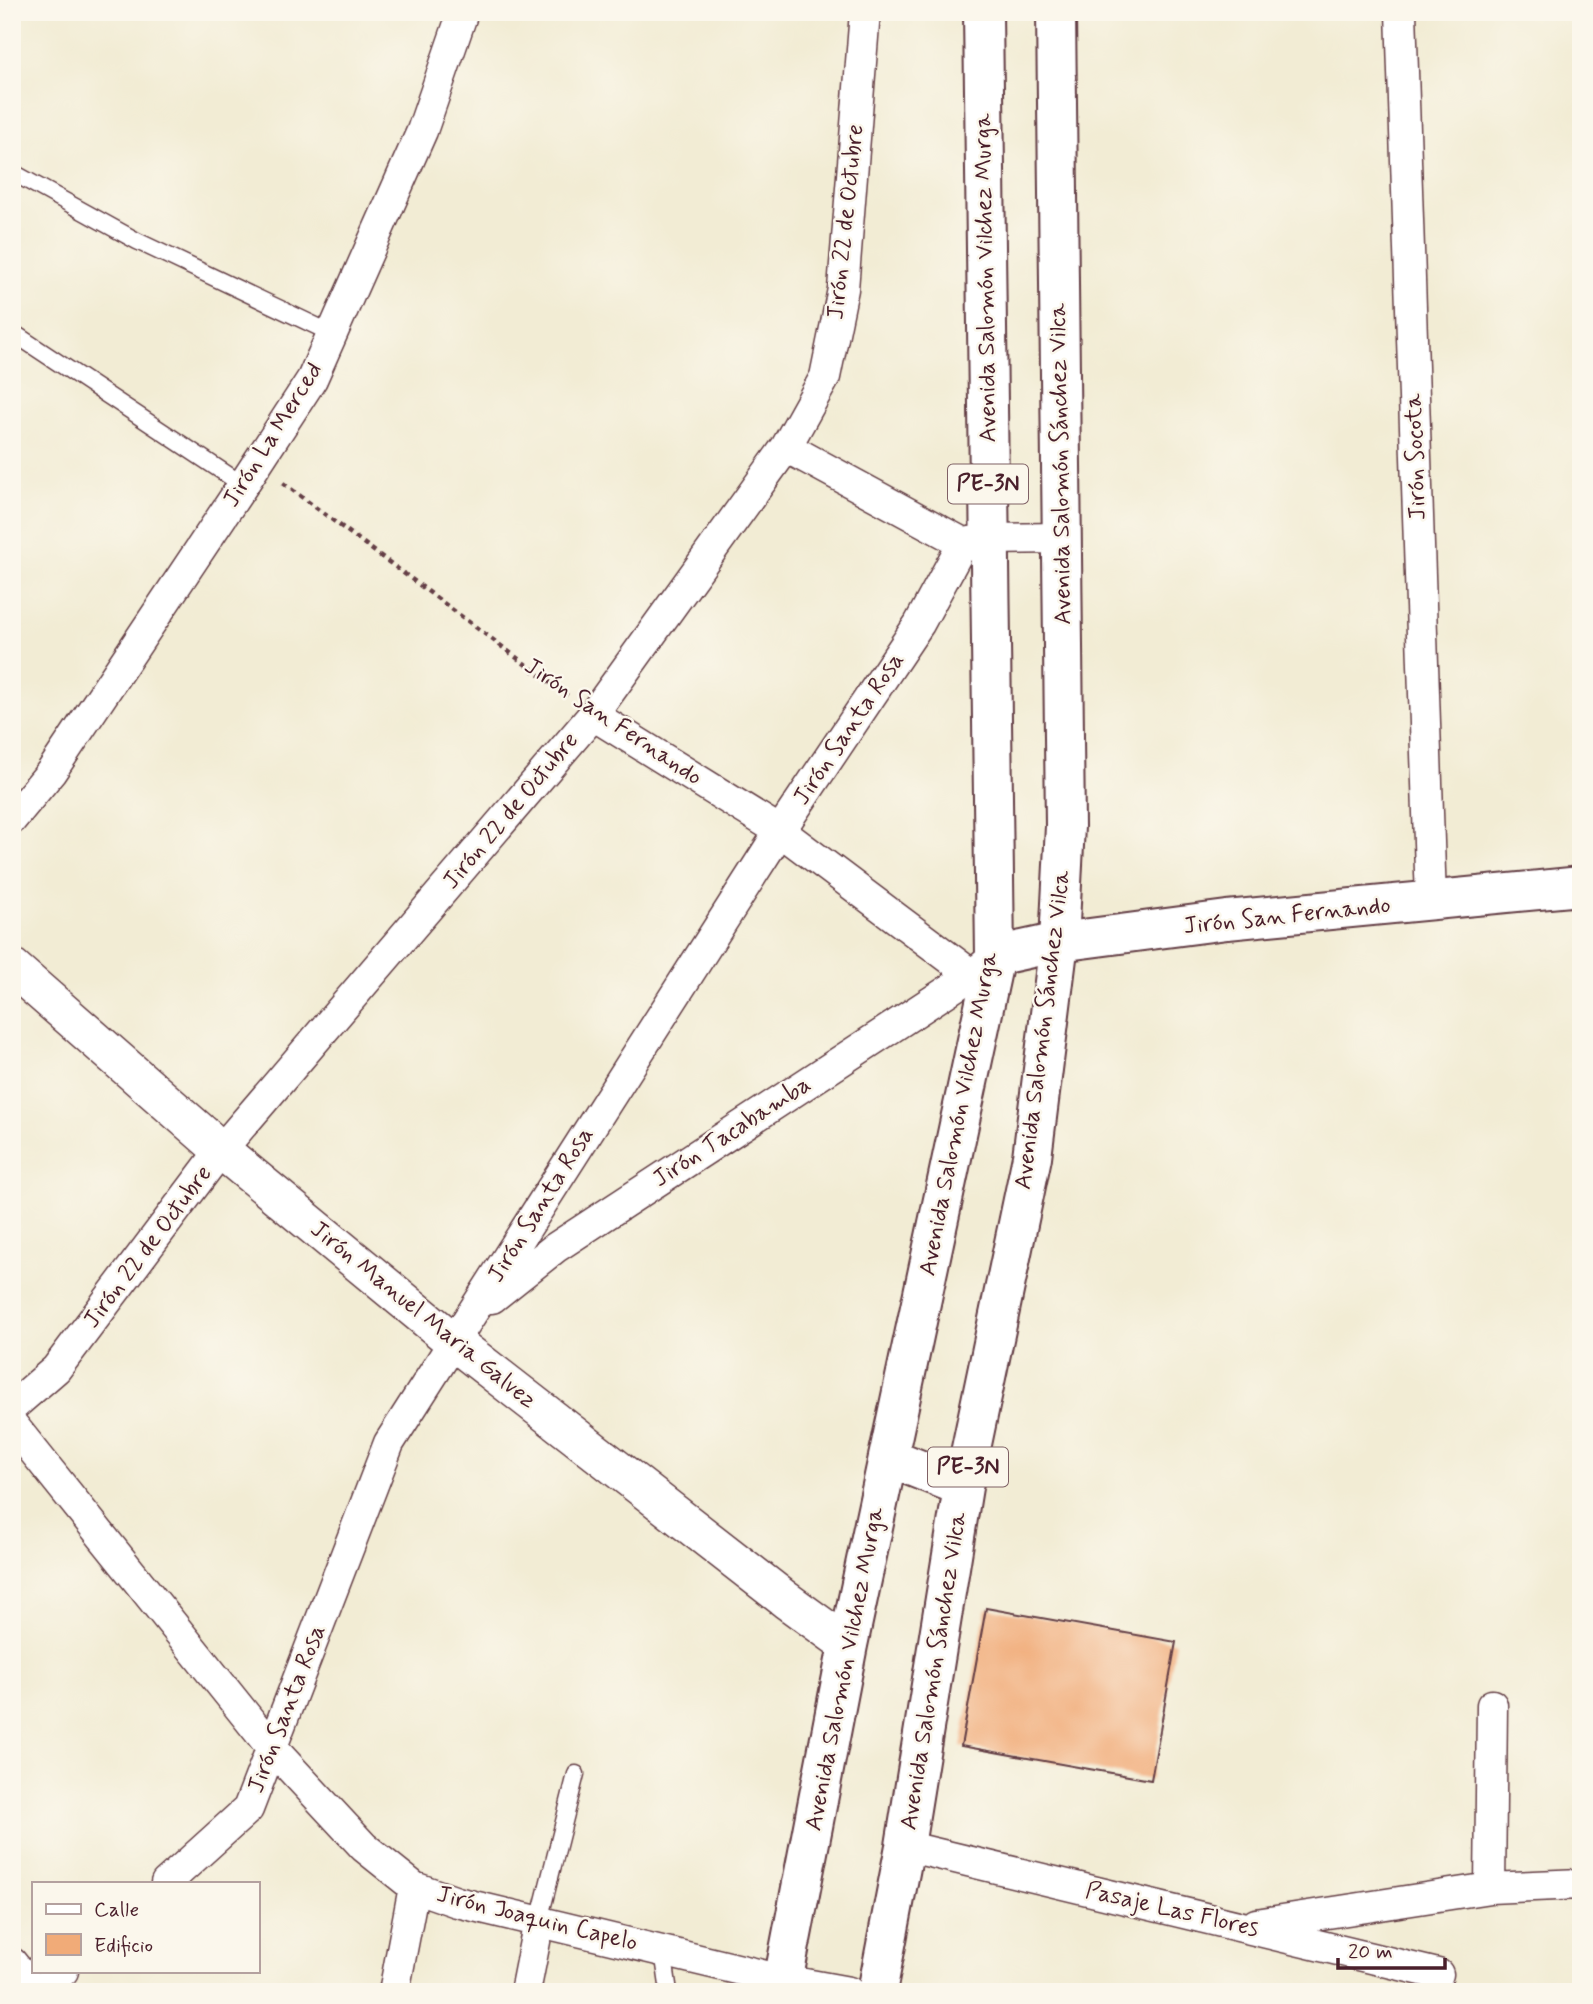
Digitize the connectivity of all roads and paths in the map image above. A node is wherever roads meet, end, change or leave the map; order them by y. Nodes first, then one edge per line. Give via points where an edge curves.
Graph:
1 (463, 12) edge
2 (865, 12) edge
3 (983, 12) edge
4 (1056, 12) edge
5 (1401, 12) edge
6 (12, 172) edge
7 (12, 332) edge
8 (333, 334) junction
9 (786, 447) junction
10 (250, 474) junction
11 (1062, 538) junction
12 (976, 541) junction
13 (593, 715) junction
14 (12, 819) edge
15 (780, 831) junction
16 (1581, 886) edge
17 (1431, 901) junction
18 (1059, 943) junction
19 (983, 965) junction
20 (12, 967) edge
21 (221, 1150) junction
22 (463, 1327) junction
23 (12, 1407) edge
24 (12, 1424) edge
25 (888, 1457) junction
26 (963, 1487) junction
27 (848, 1645) junction
28 (1492, 1705) dead end
29 (271, 1747) junction
30 (576, 1774) dead end
31 (905, 1846) junction
32 (167, 1882) edge
33 (1581, 1884) edge
34 (414, 1887) junction
35 (1490, 1888) junction
36 (539, 1922) junction
37 (1240, 1926) junction
38 (663, 1951) junction
39 (12, 1963) edge
40 (62, 1972) edge
41 (1438, 1974) dead end
42 (782, 1986) edge
43 (37, 1992) edge
44 (394, 1992) edge
45 (525, 1992) edge
46 (669, 1992) edge
47 (849, 1992) edge
48 (877, 1992) edge

1 - 8 street, Jirón La Merced via 422,131
2 - 9 street, Jirón 22 de Octubre via 843,289 825,377
3 - 12 main road, Avenida Salomón Vilchez Murga / PE-3N
4 - 11 main road, Avenida Salomón Sánchez Vilca / PE-3N
5 - 17 street, Jirón Socota
6 - 8 lane via 137,241
7 - 10 lane
8 - 10 street, Jirón La Merced via 312,379
9 - 12 street
9 - 13 street, Jirón 22 de Octubre
10 - 13 path, Jirón San Fernando
10 - 14 street, Jirón La Merced via 51,772
11 - 12 street
11 - 18 main road, Avenida Salomón Sánchez Vilca / PE-3N via 1065,826
12 - 15 street, Jirón Santa Rosa
12 - 19 main road, Avenida Salomón Vilchez Murga / PE-3N
13 - 15 street, Jirón San Fernando
13 - 21 street, Jirón 22 de Octubre
15 - 19 street, Jirón San Fernando
15 - 22 street, Jirón Santa Rosa
16 - 17 main road, Jirón San Fernando
17 - 18 main road, Jirón San Fernando via 1227,920
18 - 19 main road, Jirón San Fernando
18 - 26 main road, Avenida Salomón Sánchez Vilca / PE-3N via 1032,1157
19 - 22 street, Jirón Tacabamba via 555,1248
19 - 25 main road, Avenida Salomón Vilchez Murga / PE-3N
20 - 21 street, Jirón Manuel Maria Galvez
21 - 22 street, Jirón Manuel Maria Galvez
21 - 23 street, Jirón 22 de Octubre via 56,1369
22 - 27 street, Jirón Manuel Maria Galvez via 786,1600
22 - 29 street, Jirón Santa Rosa via 389,1443
24 - 29 street, Jirón Joaquin Capelo
25 - 26 main road
25 - 27 main road, Avenida Salomón Vilchez Murga / PE-3N
26 - 31 main road, Avenida Salomón Sánchez Vilca / PE-3N
27 - 42 main road, Avenida Salomón Vilchez Murga / PE-3N
28 - 35 street
29 - 32 street, Jirón Santa Rosa via 248,1809
29 - 34 street, Jirón Joaquin Capelo via 364,1847
30 - 36 lane
31 - 37 street, Pasaje Las Flores
31 - 48 main road, Avenida Salomón Sánchez Vilca / PE-3N
33 - 35 street
34 - 36 street, Jirón Joaquin Capelo
34 - 44 street
35 - 37 street
36 - 38 street, Jirón Joaquin Capelo
36 - 45 street
37 - 41 street, Pasaje Las Flores
38 - 42 street, Jirón Joaquin Capelo
38 - 46 lane
39 - 43 street
40 - 43 street
42 - 47 street, Jirón Joaquin Capelo

